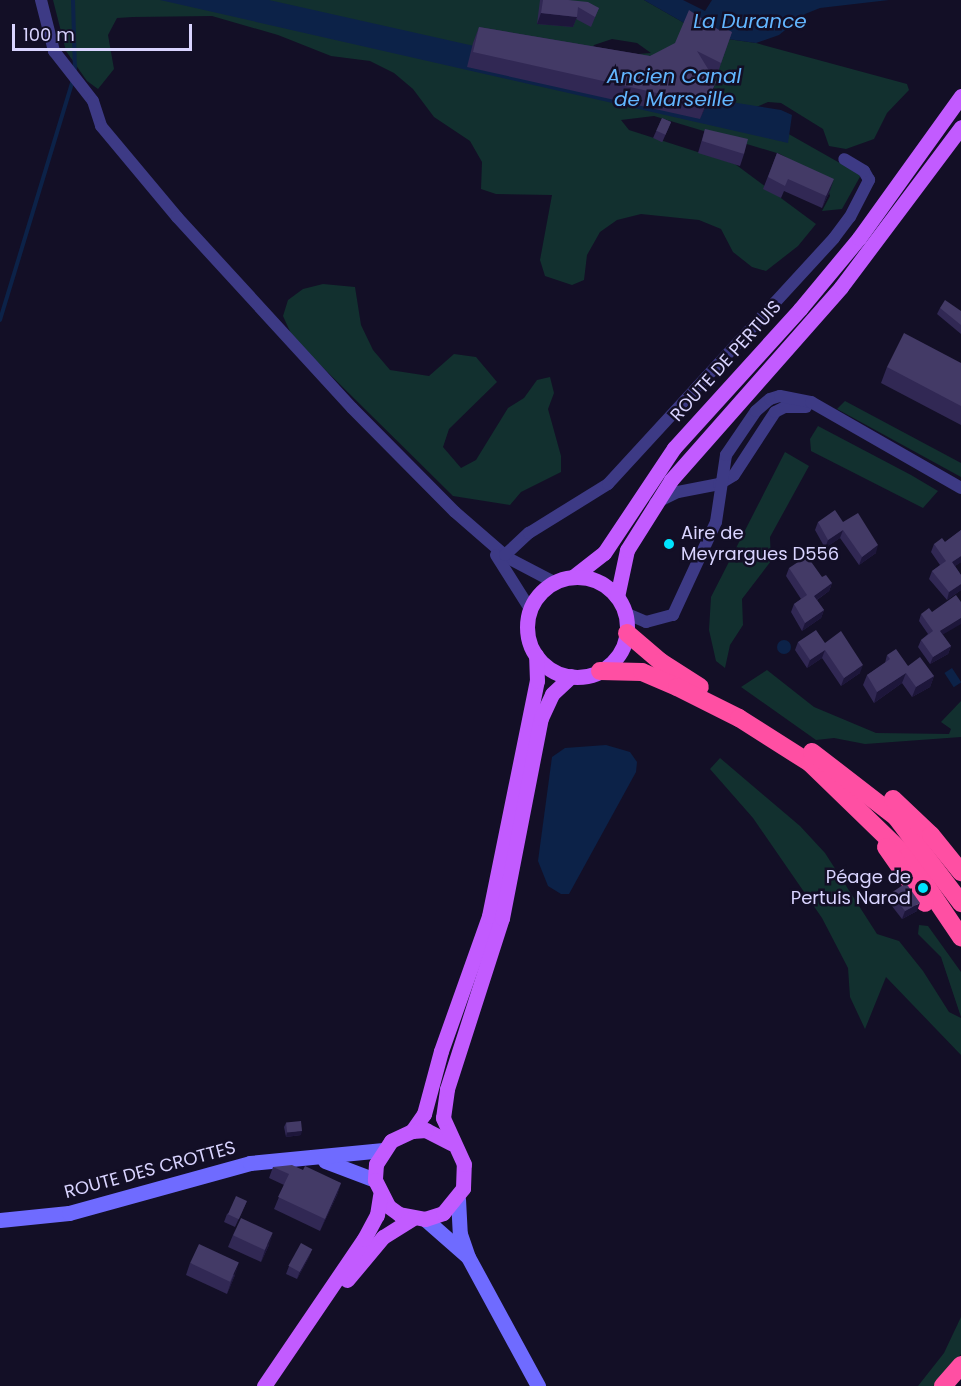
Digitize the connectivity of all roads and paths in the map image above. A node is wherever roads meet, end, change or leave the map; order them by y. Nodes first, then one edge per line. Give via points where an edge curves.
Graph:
1 (41, 0) edge
2 (961, 96) edge
3 (961, 127) edge
4 (844, 159) dead end
5 (836, 417) junction
6 (719, 484) junction
7 (961, 489) edge
8 (654, 503) junction
9 (476, 532) junction
10 (505, 555) junction
11 (573, 577) junction
12 (554, 582) junction
13 (617, 597) junction
14 (530, 609) junction
15 (625, 613) junction
16 (627, 633) junction
17 (536, 655) junction
18 (600, 671) junction
19 (571, 676) junction
20 (839, 769) junction
21 (867, 792) junction
22 (861, 810) junction
23 (961, 872) edge
24 (961, 903) edge
25 (961, 920) edge
26 (961, 937) edge
27 (961, 954) edge
28 (412, 1131) junction
29 (451, 1143) junction
30 (383, 1150) junction
31 (310, 1159) junction
32 (375, 1180) junction
33 (380, 1195) junction
34 (458, 1199) junction
35 (418, 1219) junction
36 (0, 1220) edge
37 (468, 1257) junction
38 (961, 1365) edge
39 (264, 1386) edge
40 (271, 1386) edge
41 (538, 1386) edge
42 (943, 1386) edge

1 - 9 street via 54,51 82,83 101,126 131,164 352,408
2 - 11 main road, ROUTE DE PERTUIS via 909,170 800,309 674,448 604,553
3 - 8 main road, ROUTE DE PERTUIS via 841,287 701,442
4 - 10 street via 864,171 869,180 834,238 608,484 535,528
5 - 6 street via 809,407 785,406 769,420 747,461
5 - 6 street via 800,399 770,399 739,433 726,455
5 - 7 street
6 - 8 street via 678,492
6 - 15 street via 716,522 709,542 673,615 646,622
8 - 13 main road, ROUTE DE PERTUIS via 627,550
9 - 10 street
9 - 14 street via 509,570
10 - 12 street
11 - 12 main road
11 - 13 main road via 598,581
12 - 14 main road via 540,593
13 - 15 main road
14 - 17 main road via 528,633
15 - 16 main road
16 - 18 main road via 622,648
16 - 20 highway via 687,679
17 - 19 main road via 552,669
17 - 28 main road via 537,681 489,916 441,1051 424,1114
18 - 19 main road
18 - 22 highway via 642,672 739,718 810,763
19 - 29 main road via 552,694 536,737 502,918 447,1089 443,1118
20 - 21 highway
20 - 23 highway via 900,805
21 - 24 highway via 911,833
21 - 25 highway
22 - 26 highway via 910,862
22 - 27 highway
28 - 29 main road via 440,1134
28 - 30 main road via 400,1134
29 - 34 main road via 464,1170
30 - 31 main road
30 - 32 main road
31 - 32 main road via 340,1164
31 - 36 main road, ROUTE DES CROTTES via 250,1163 69,1213
32 - 33 main road
33 - 35 main road via 388,1206
33 - 39 main road via 378,1215 364,1239
34 - 35 main road via 443,1213
34 - 37 main road via 460,1234
35 - 37 main road
35 - 40 main road via 394,1228 370,1250
37 - 41 main road
38 - 42 highway

